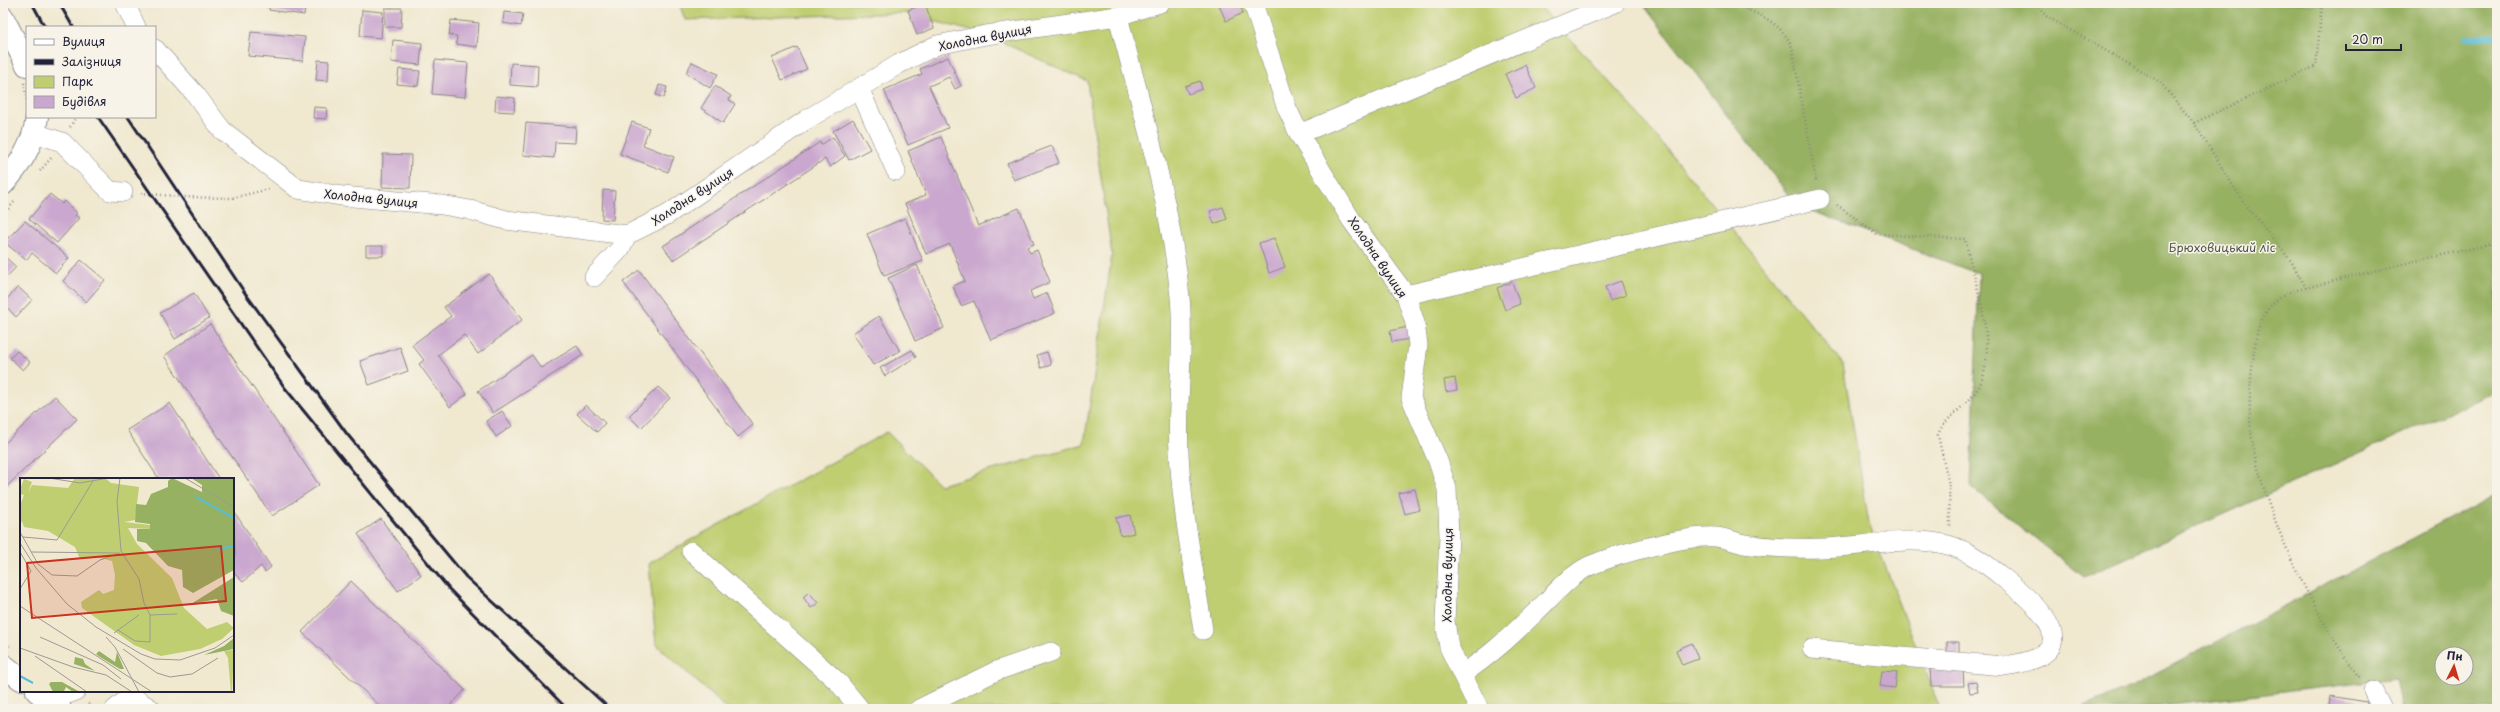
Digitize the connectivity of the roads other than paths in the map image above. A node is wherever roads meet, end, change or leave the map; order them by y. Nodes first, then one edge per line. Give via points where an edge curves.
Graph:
1 (125, 3) edge
2 (1160, 3) edge
3 (1253, 3) edge
4 (1615, 3) edge
5 (1118, 16) junction
6 (3, 18) edge
7 (136, 26) edge
8 (156, 50) edge
9 (26, 63) edge
10 (859, 88) junction
11 (36, 125) edge
12 (1299, 134) junction
13 (896, 171) dead end
14 (3, 184) edge
15 (122, 192) road end
16 (1820, 199) road end
17 (627, 235) junction
18 (594, 278) dead end
19 (1406, 295) junction
20 (691, 551) dead end
21 (1203, 630) dead end
22 (1812, 649) dead end
23 (1051, 652) dead end
24 (3, 665) edge
25 (1462, 674) junction
26 (20, 678) edge
27 (2373, 691) road end
28 (73, 692) edge
29 (131, 693) edge
30 (49, 700) edge
31 (115, 709) edge
32 (152, 709) edge
33 (860, 709) edge
34 (919, 709) edge
35 (1479, 709) edge
36 (2382, 709) edge

1 - 7 street
2 - 5 street, Холодна вулиця
3 - 12 street, Холодна вулиця via 1286,106
4 - 12 street
5 - 10 street, Холодна вулиця via 986,34 937,45
5 - 21 street via 1171,230 1183,327 1178,399 1179,454
6 - 9 main road
8 - 17 street, Холодна вулиця via 196,95 222,130 298,189 442,205 506,220
10 - 13 street
10 - 17 street, Холодна вулиця via 806,120 667,215
11 - 14 main road via 19,166
11 - 15 street via 62,142 110,191
12 - 19 street, Холодна вулиця via 1352,221
16 - 19 street
17 - 18 street via 620,249
19 - 25 street, Холодна вулиця via 1418,335 1411,398 1438,461 1447,490 1449,536 1444,620 1449,647
20 - 33 street via 838,682
22 - 25 street via 2003,666 2023,664 2039,658 2052,648 2054,639 2052,630 2031,601 1975,556 1949,545 1916,541 1859,547 1778,548 1742,544 1716,537 1682,540 1589,566 1576,575 1498,649
23 - 34 street via 996,671
24 - 26 main road
25 - 35 street, Холодна вулиця
27 - 36 street
28 - 30 street
29 - 31 street
29 - 32 street

